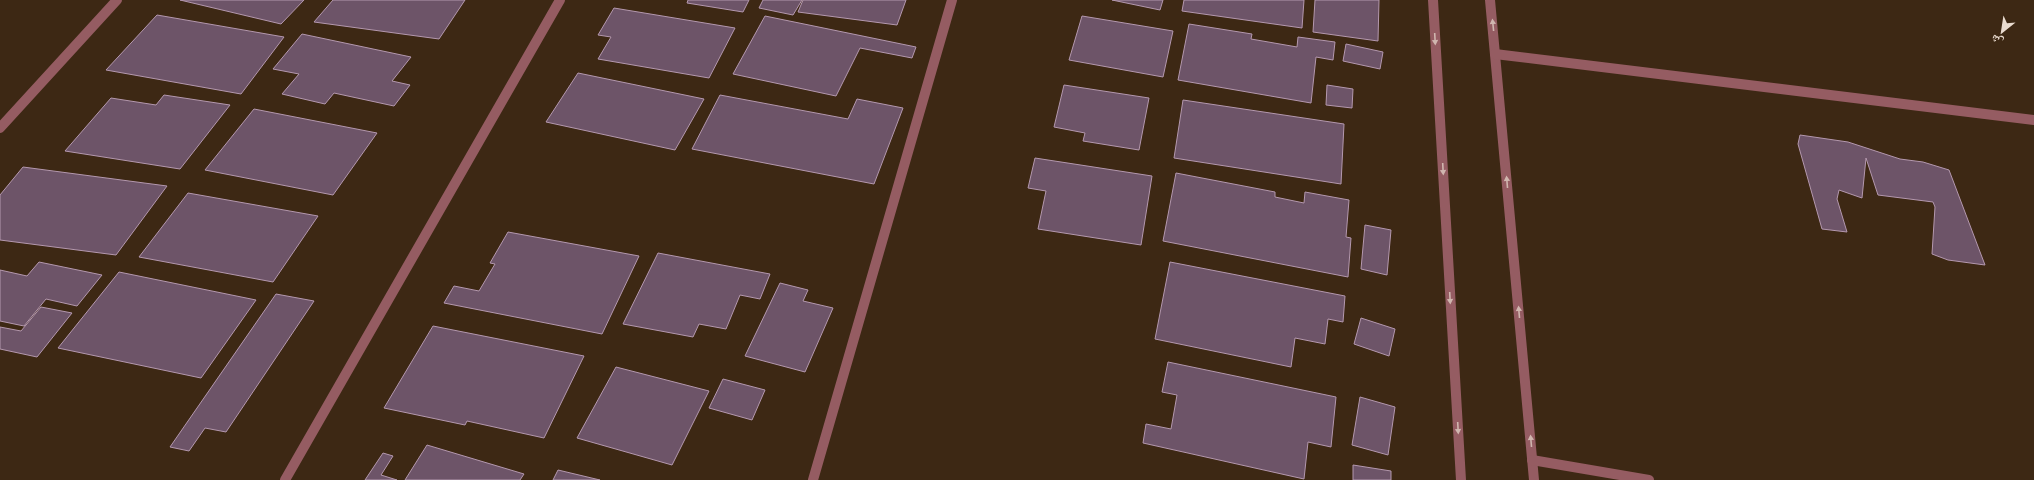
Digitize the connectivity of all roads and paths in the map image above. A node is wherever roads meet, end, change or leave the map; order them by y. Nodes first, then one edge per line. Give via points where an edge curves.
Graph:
1 (117, 0) edge
2 (560, 0) edge
3 (952, 0) edge
4 (1433, 0) edge
5 (1490, 0) edge
6 (1496, 54) junction
7 (2034, 120) edge
8 (0, 128) edge
9 (1532, 460) junction
10 (285, 480) edge
11 (813, 480) edge
12 (1461, 480) edge
13 (1534, 480) edge
14 (1649, 480) edge

1 - 8 street
2 - 10 street
3 - 11 street
4 -> 12 street
6 -> 5 street
6 - 7 street
9 -> 6 street
9 - 13 street
9 - 14 street

